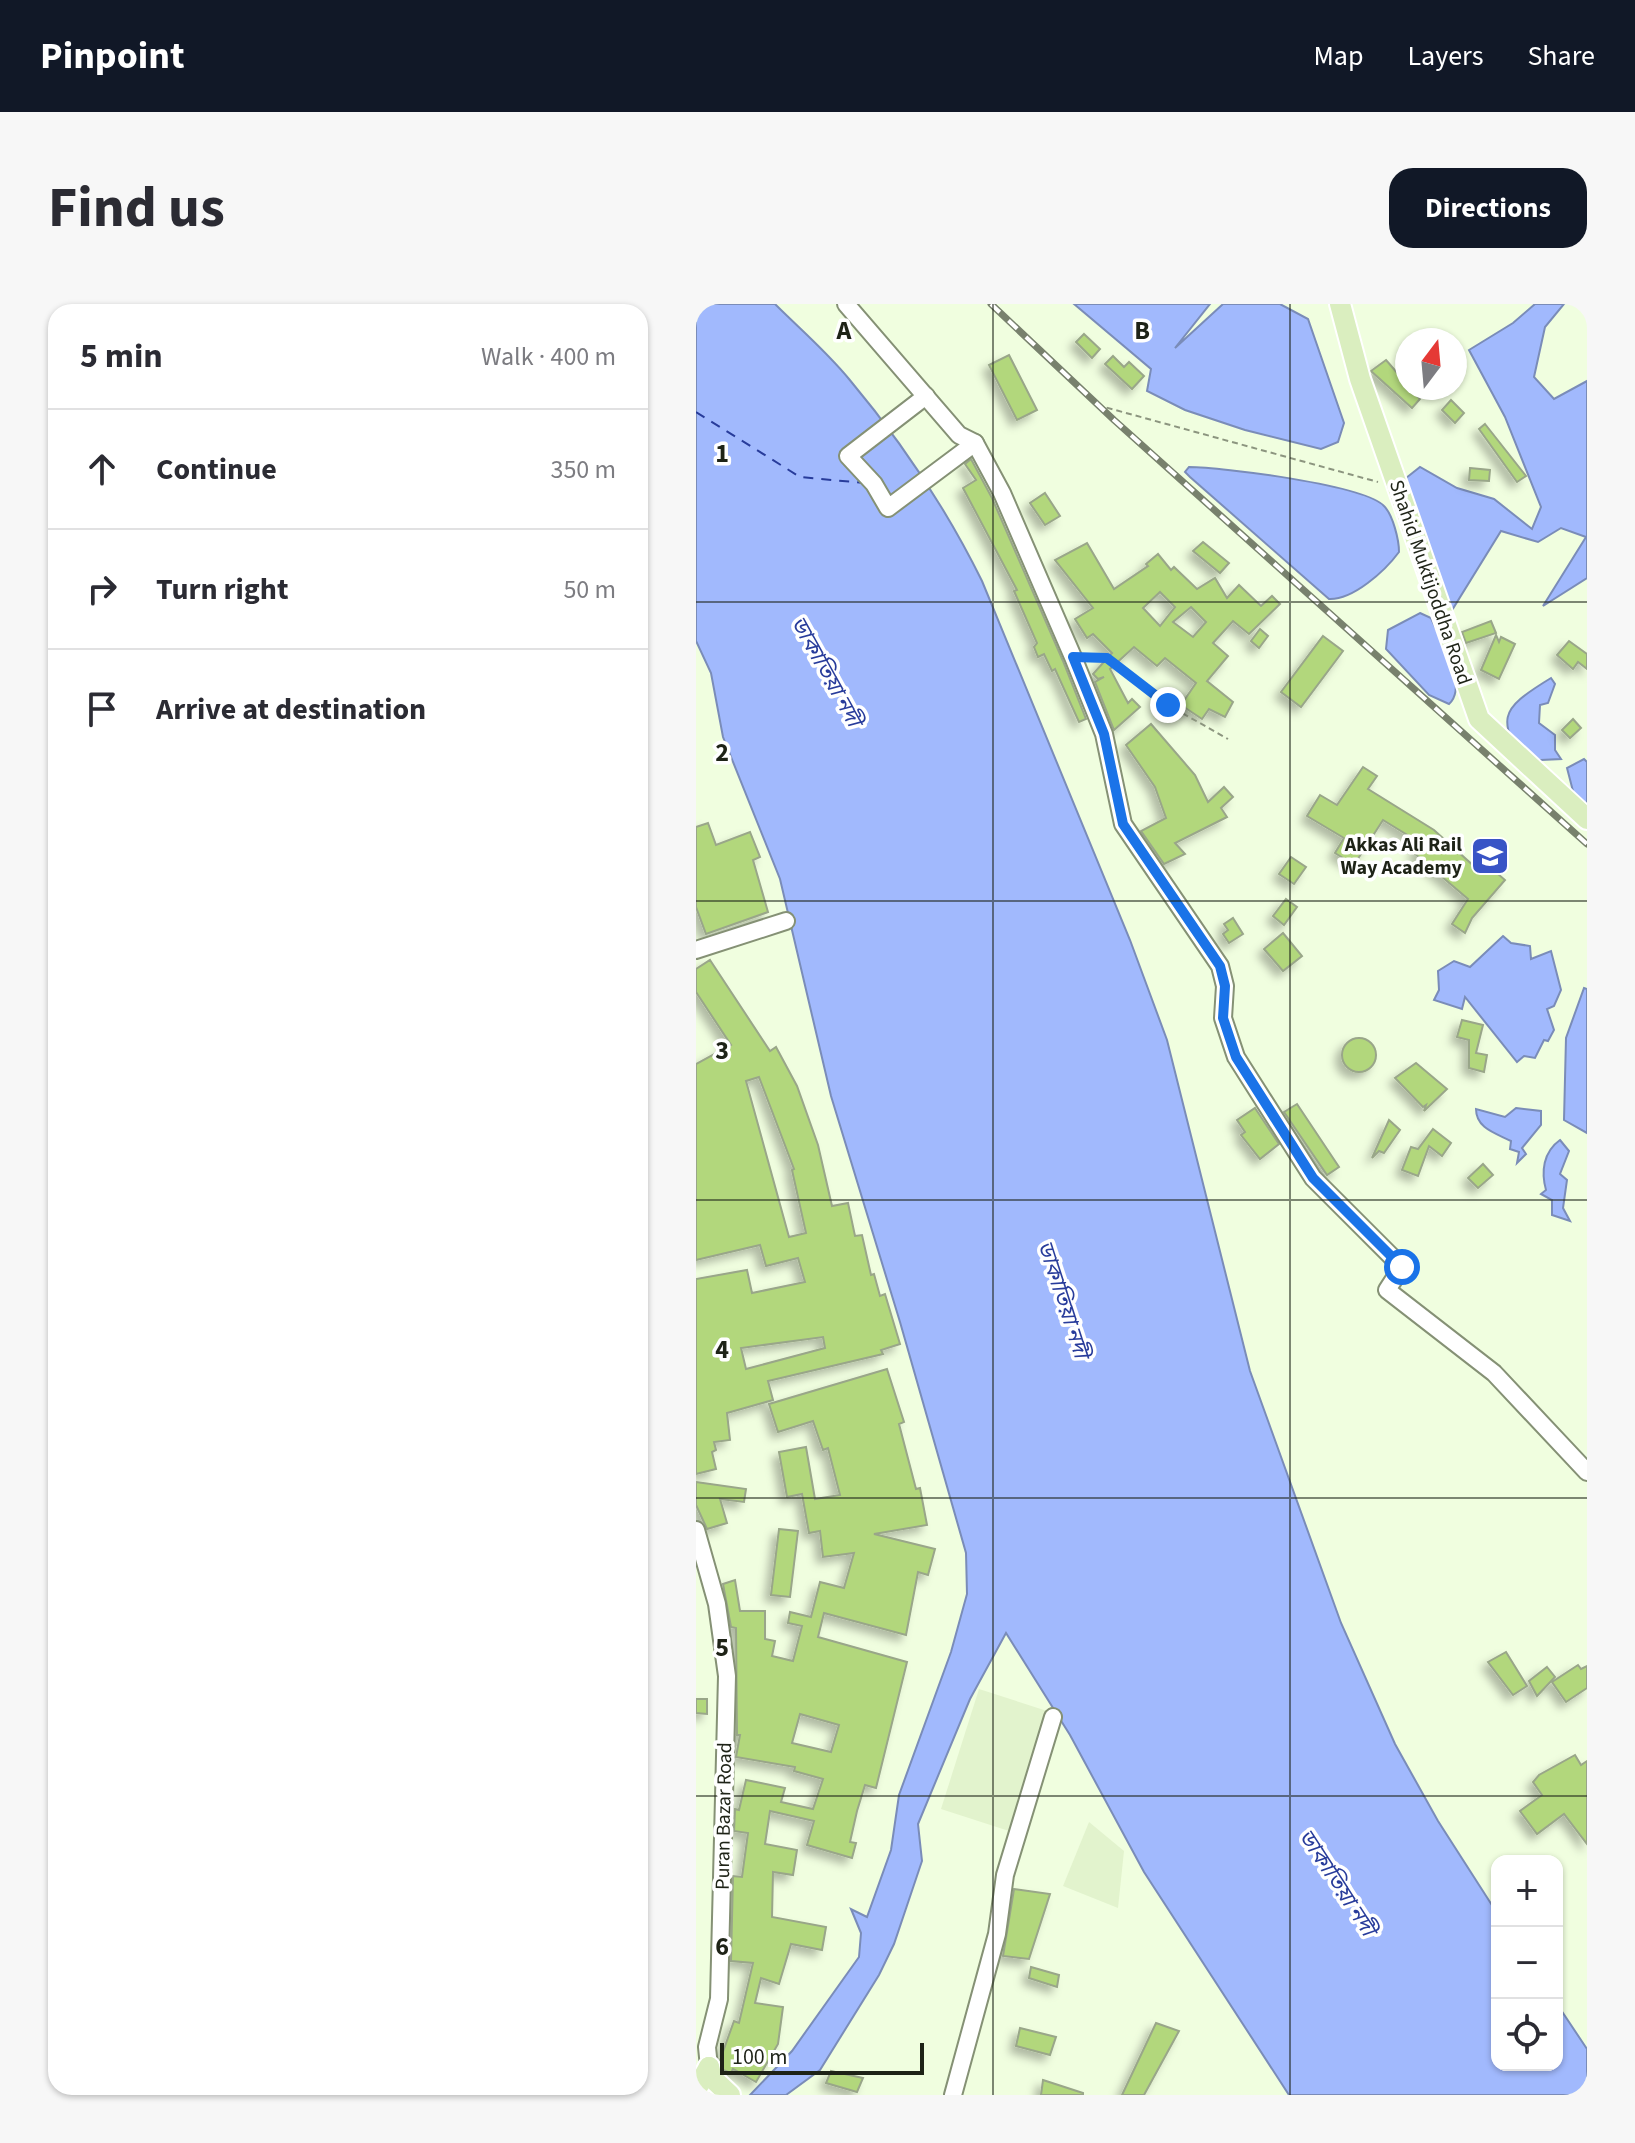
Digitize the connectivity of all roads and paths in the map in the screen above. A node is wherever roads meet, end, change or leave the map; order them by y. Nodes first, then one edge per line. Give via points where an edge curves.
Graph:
1 (846, 304) edge
2 (1340, 304) edge
3 (926, 396) junction
4 (1097, 405) dead end
5 (975, 443) junction
6 (1397, 485) junction
7 (1073, 657) junction
8 (1228, 739) dead end
9 (1587, 819) edge
10 (786, 921) dead end
11 (696, 950) edge
12 (1587, 1472) edge
13 (696, 1530) edge
14 (1053, 1717) dead end
15 (709, 2067) junction
16 (696, 2090) edge
17 (730, 2095) edge
18 (953, 2095) edge

1 - 3 street
2 - 6 main road, Shahid Muktijoddha Road
3 - 5 street via 959,435
3 - 5 street via 848,456 888,508
4 - 6 path
5 - 7 street
6 - 9 main road, Shahid Muktijoddha Road via 1479,719
7 - 8 path via 1107,658 1168,705
7 - 12 street via 1104,734 1123,824 1220,966 1223,1018 1236,1057 1253,1084 1313,1178 1402,1267 1387,1290 1494,1373
10 - 11 street
13 - 15 street, Puran Bazar Road via 717,1604 727,1676 719,1999 707,2047
14 - 18 street via 1005,1875 997,1934
15 - 16 main road
15 - 17 main road via 712,2078

